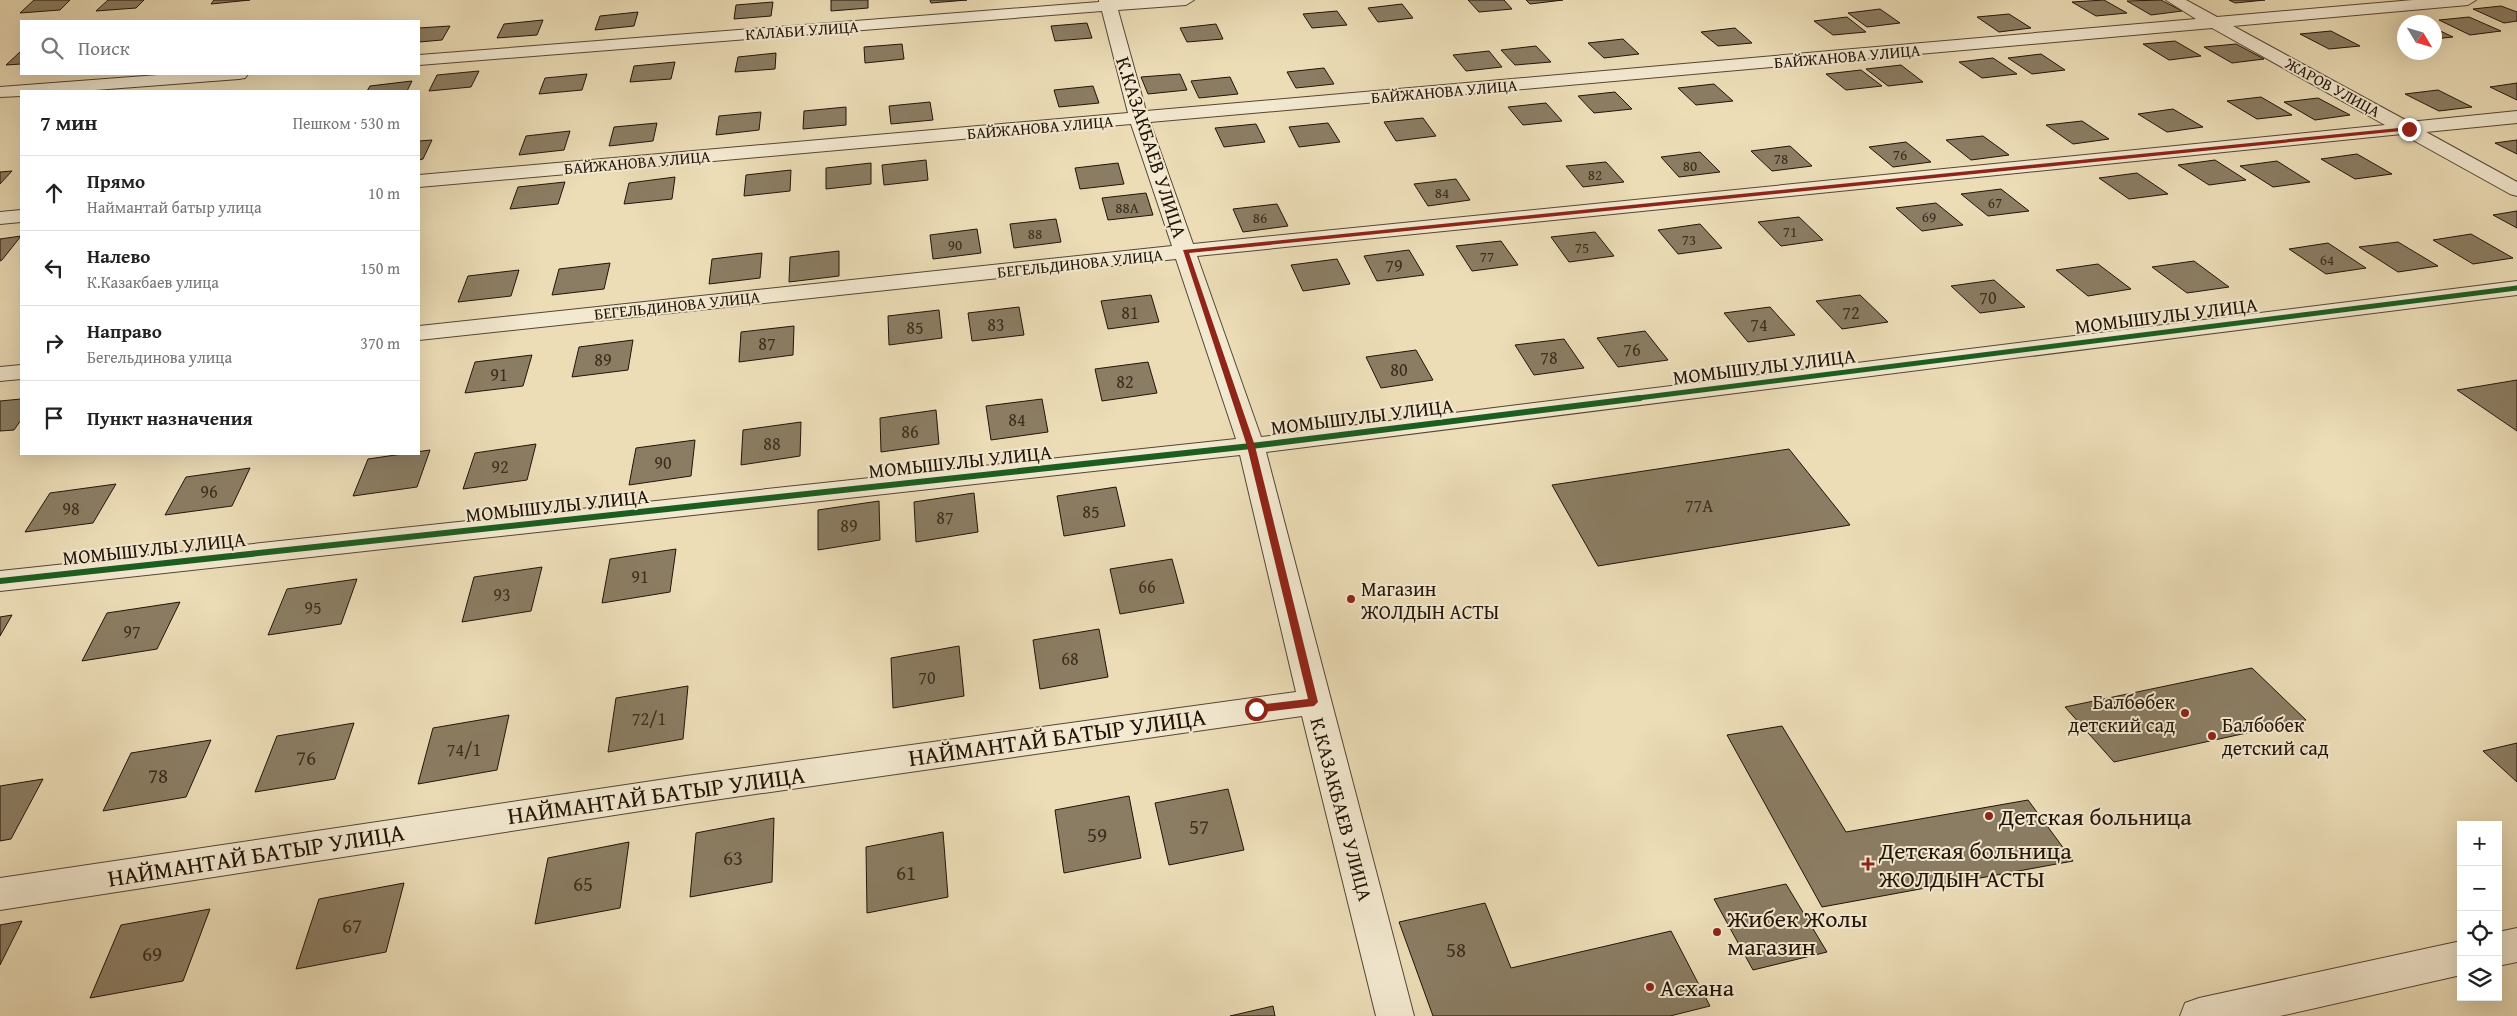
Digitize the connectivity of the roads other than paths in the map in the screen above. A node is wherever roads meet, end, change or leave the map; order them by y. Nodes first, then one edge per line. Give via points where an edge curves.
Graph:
1 (1186, 0) edge
2 (2174, 0) edge
3 (2468, 0) edge
4 (1108, 3) edge
5 (2217, 23) junction
6 (420, 60) edge
7 (226, 75) edge
8 (20, 90) edge
9 (27, 90) edge
10 (0, 92) edge
11 (2517, 117) edge
12 (1139, 118) junction
13 (2409, 129) junction
14 (420, 181) edge
15 (2517, 190) edge
16 (20, 216) edge
17 (0, 218) edge
18 (1186, 251) junction
19 (2517, 288) edge
20 (420, 333) edge
21 (20, 372) edge
22 (0, 374) edge
23 (1251, 446) junction
24 (0, 581) edge
25 (1314, 702) junction
26 (0, 894) edge
27 (2517, 945) edge
28 (2502, 948) edge
29 (2457, 959) edge
30 (1395, 1016) edge
31 (2199, 1016) edge

1 - 4 street, КАЛАБИ УЛИЦА
2 - 5 street, ЖАРОВ УЛИЦА
3 - 5 street, БАЙЖАНОВА УЛИЦА
4 - 6 street, КАЛАБИ УЛИЦА
4 - 12 street, К.КАЗАКБАЕВ УЛИЦА
5 - 12 street, БАЙЖАНОВА УЛИЦА
5 - 13 street, ЖАРОВ УЛИЦА
7 - 9 street
8 - 10 street
11 - 13 street, БЕГЕЛЬДИНОВА УЛИЦА
12 - 14 street, БАЙЖАНОВА УЛИЦА
12 - 18 street, К.КАЗАКБАЕВ УЛИЦА
13 - 15 street, ЖАРОВ УЛИЦА
13 - 18 street, БЕГЕЛЬДИНОВА УЛИЦА
16 - 17 street
18 - 20 street, БЕГЕЛЬДИНОВА УЛИЦА
18 - 23 street, К.КАЗАКБАЕВ УЛИЦА
19 - 23 street, МОМЫШУЛЫ УЛИЦА
21 - 22 street
23 - 24 street, МОМЫШУЛЫ УЛИЦА
23 - 25 street, К.КАЗАКБАЕВ УЛИЦА
25 - 26 street, НАЙМАНТАЙ БАТЫР УЛИЦА via 686,790
25 - 30 street, К.КАЗАКБАЕВ УЛИЦА
27 - 28 street
29 - 31 street

